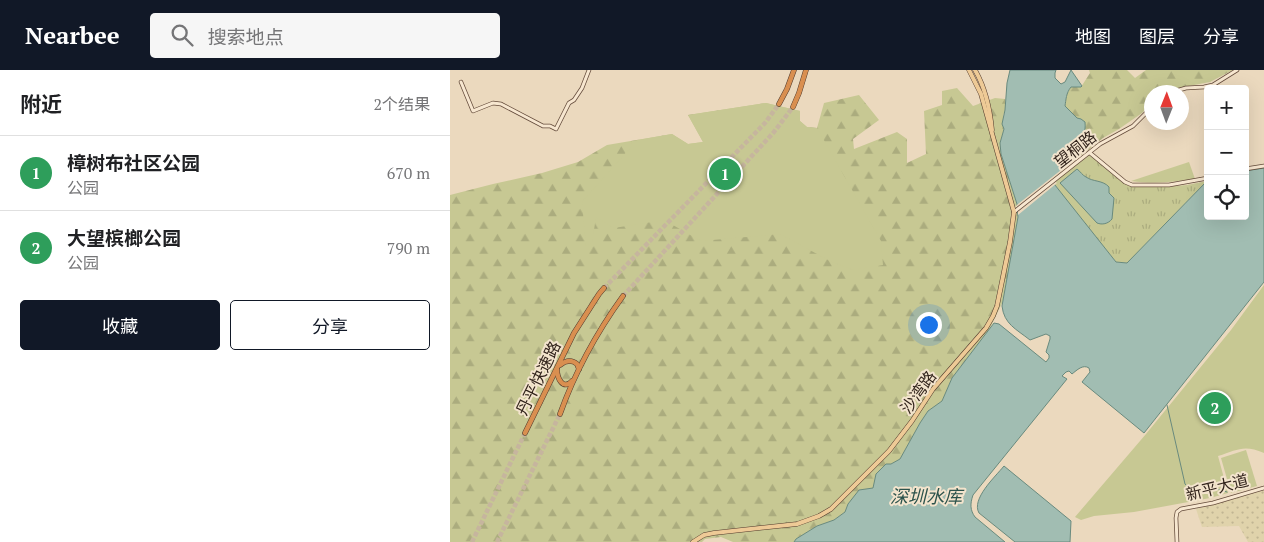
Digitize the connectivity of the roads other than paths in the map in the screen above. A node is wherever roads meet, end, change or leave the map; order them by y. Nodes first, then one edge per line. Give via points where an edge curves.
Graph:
1 (589, 70) edge
2 (793, 70) edge
3 (808, 70) edge
4 (969, 70) edge
5 (975, 70) edge
6 (1237, 70) edge
7 (460, 82) dead end
8 (1189, 88) edge
9 (779, 104) tunnel mouth
10 (793, 107) tunnel mouth
11 (987, 108) junction
12 (1144, 115) edge
13 (1090, 153) junction
14 (1264, 166) edge
15 (1249, 168) edge
16 (1204, 179) edge
17 (1014, 212) junction
18 (604, 288) tunnel mouth
19 (623, 296) tunnel mouth
20 (557, 367) junction
21 (578, 372) junction
22 (561, 412) tunnel mouth
23 (525, 434) tunnel mouth
24 (1264, 488) edge
25 (693, 542) edge
26 (1177, 542) edge

1 - 7 street via 582,88 569,103 556,129 543,126 501,104 493,103 473,111
2 - 9 highway
3 - 10 highway
4 - 11 main road, 沙湾路
5 - 11 main road, 沙湾路 via 985,92
6 - 8 street via 1213,85
11 - 17 main road, 沙湾路
12 - 13 street, 望桐路 via 1133,126
13 - 16 street via 1132,185 1169,185
13 - 17 street, 望桐路
14 - 15 street
17 - 25 main road, 沙湾路 via 1000,294 993,316 933,389 889,451 831,509 819,516 797,524 704,535
18 - 20 highway, 丹平快速路 via 574,333
19 - 21 highway, 丹平快速路 via 601,327
20 - 21 highway via 572,361 578,365
20 - 21 highway via 557,378 566,384 570,384
20 - 23 highway, 丹平快速路
21 - 22 highway, 丹平快速路
24 - 26 street, 新平大道 via 1178,511

